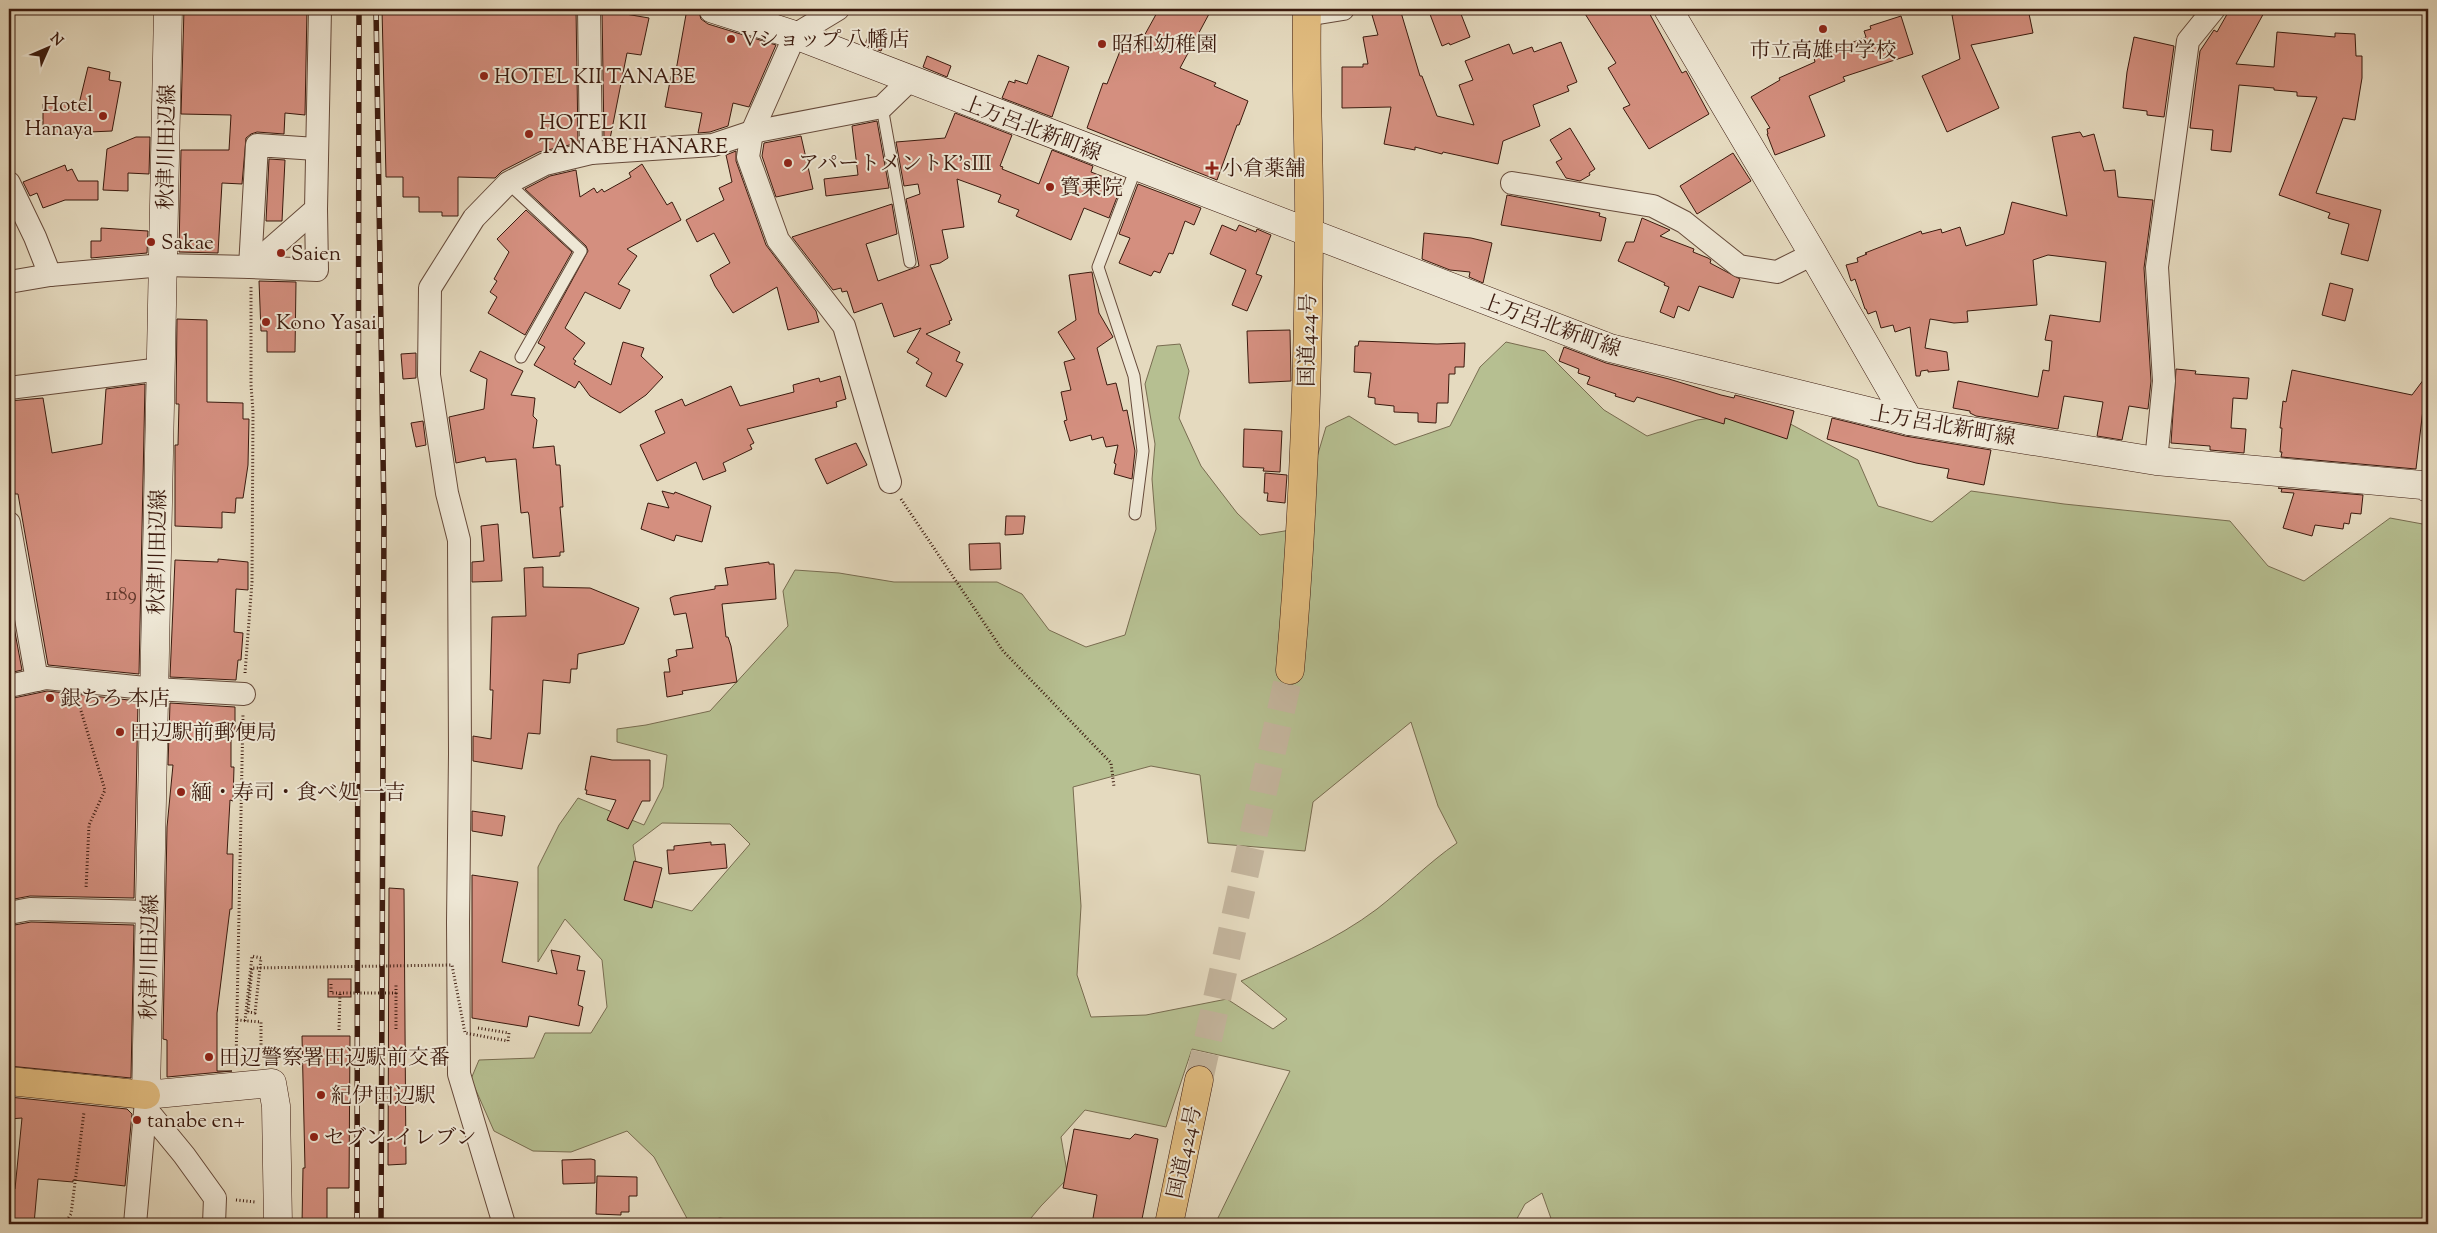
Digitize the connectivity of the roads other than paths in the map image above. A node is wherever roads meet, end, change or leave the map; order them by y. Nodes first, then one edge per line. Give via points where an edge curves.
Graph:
1 (168, 9) edge
2 (320, 9) edge
3 (589, 9) edge
4 (713, 9) edge
5 (838, 9) edge
6 (1343, 9) edge
7 (1668, 9) edge
8 (2214, 9) edge
9 (1307, 12) edge
10 (795, 35) junction
11 (910, 80) junction
12 (882, 107) junction
13 (752, 132) junction
14 (316, 149) junction
15 (591, 153) junction
16 (1136, 168) junction
17 (9, 183) edge
18 (508, 183) junction
19 (1512, 183) dead end
20 (316, 209) junction
21 (1309, 234) junction
22 (1813, 254) junction
23 (910, 262) dead end
24 (163, 266) junction
25 (250, 267) junction
26 (50, 275) junction
27 (9, 282) edge
28 (521, 357) dead end
29 (161, 369) junction
30 (9, 388) edge
31 (1909, 421) junction
32 (2156, 460) junction
33 (890, 482) road end
34 (2426, 483) edge
35 (1135, 514) dead end
36 (9, 523) edge
37 (1290, 670) tunnel mouth
38 (37, 680) junction
39 (9, 686) edge
40 (155, 689) junction
41 (244, 694) dead end
42 (150, 912) junction
43 (9, 913) edge
44 (1200, 1080) tunnel mouth
45 (9, 1081) edge
46 (146, 1102) junction
47 (184, 1155) junction
48 (142, 1162) junction
49 (278, 1214) edge
50 (135, 1224) edge
51 (214, 1224) edge
52 (504, 1224) edge
53 (1169, 1224) edge

1 - 24 main road, 秋津川田辺線
2 - 14 street
3 - 15 street
4 - 10 main road, 上万呂北新町線
5 - 10 street
6 - 9 street
7 - 22 main road
8 - 32 street via 2188,42 2157,267 2164,381
9 - 21 main road, 国道424号
10 - 11 main road, 上万呂北新町線
10 - 13 street
11 - 12 street
11 - 16 main road, 上万呂北新町線
12 - 13 street
12 - 23 lane
13 - 15 street via 713,145
13 - 33 street via 748,157 778,240 844,326
14 - 20 street
14 - 25 street via 257,145
15 - 18 street via 545,164
16 - 21 main road, 上万呂北新町線
16 - 35 lane via 1098,267 1134,376 1144,451
17 - 26 street
18 - 28 lane via 580,251
18 - 52 street via 474,218 430,288 429,374 447,493 459,540 466,1026 459,1074
19 - 22 street via 1653,206 1684,222 1739,266 1777,272
20 - 25 street
20 - 25 street via 317,270
21 - 31 main road, 上万呂北新町線 via 1610,348
21 - 37 main road, 国道424号 via 1306,432 1299,574
22 - 31 main road
24 - 25 street
24 - 26 street
24 - 29 main road, 秋津川田辺線
26 - 27 street
29 - 30 street
29 - 40 main road, 秋津川田辺線
31 - 32 main road, 上万呂北新町線
32 - 34 main road, 上万呂北新町線
36 - 38 street
38 - 39 street
38 - 40 street via 46,678
40 - 41 street
40 - 42 main road, 秋津川田辺線
42 - 43 street via 30,909
42 - 46 main road, 秋津川田辺線
44 - 53 main road, 国道424号
45 - 46 main road via 87,1089
46 - 47 street
46 - 48 street
46 - 49 main road via 272,1083 276,1106
47 - 48 street via 168,1148 159,1149
47 - 51 street via 215,1198
48 - 50 street

